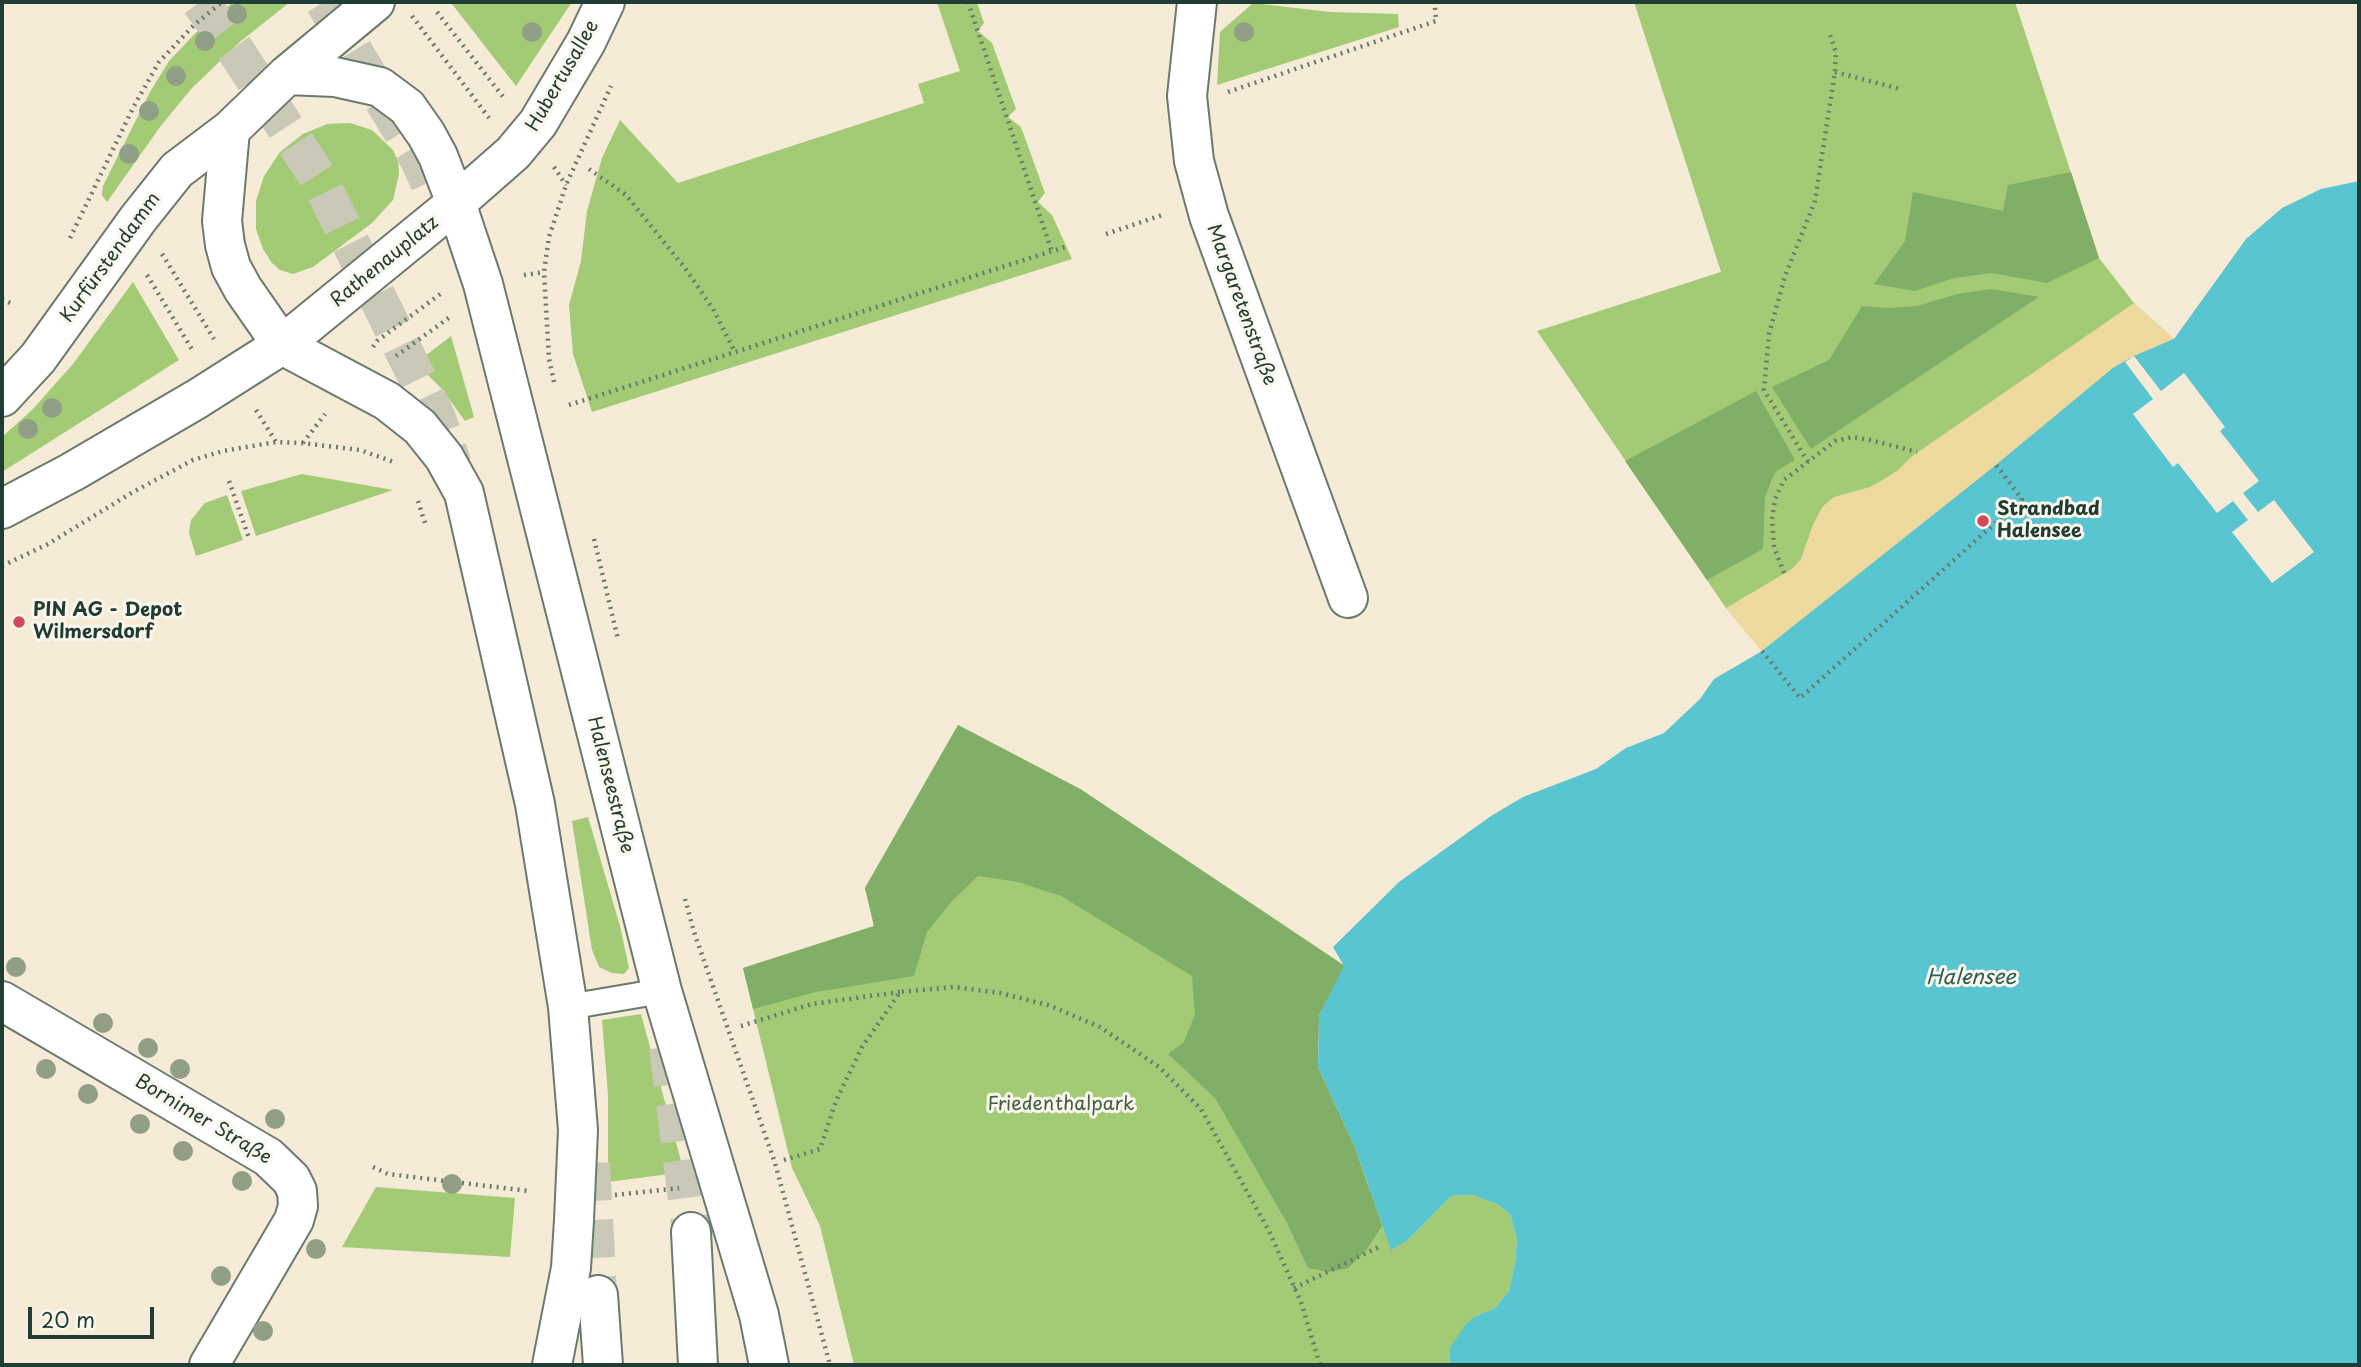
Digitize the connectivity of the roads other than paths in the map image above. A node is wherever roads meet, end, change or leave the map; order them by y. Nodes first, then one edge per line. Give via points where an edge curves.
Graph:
1 (375, 2) edge
2 (605, 2) edge
3 (1197, 2) edge
4 (287, 75) junction
5 (230, 130) junction
6 (456, 203) junction
7 (282, 345) junction
8 (2, 397) edge
9 (2, 509) edge
10 (1348, 598) dead end
11 (662, 991) junction
12 (2, 1001) edge
13 (568, 1007) junction
14 (691, 1232) tunnel mouth
15 (598, 1296) tunnel mouth
16 (209, 1365) edge
17 (552, 1365) edge
18 (603, 1365) edge
19 (698, 1365) edge
20 (769, 1365) edge

1 - 4 main road
2 - 6 main road, Hubertusallee via 538,123 513,153
3 - 10 main road, Margaretenstraße via 1187,96 1194,161 1214,229
4 - 5 main road
4 - 6 main road, Rathenauplatz via 335,77 380,87 407,107 438,156
5 - 7 main road via 223,192 225,245 243,289
5 - 8 main road, Kurfürstendamm via 177,170 38,358
6 - 7 main road, Rathenauplatz
6 - 11 main road, Halenseestraße via 483,284
7 - 9 main road via 129,439
7 - 13 main road via 387,401 420,427 464,492 535,804
11 - 13 lane
11 - 20 main road, Halenseestraße via 759,1315
12 - 16 main road, Bornimer Straße via 268,1157 291,1179 298,1206 293,1220
13 - 17 main road via 578,1130 574,1220 571,1268
14 - 19 main road
15 - 18 main road

